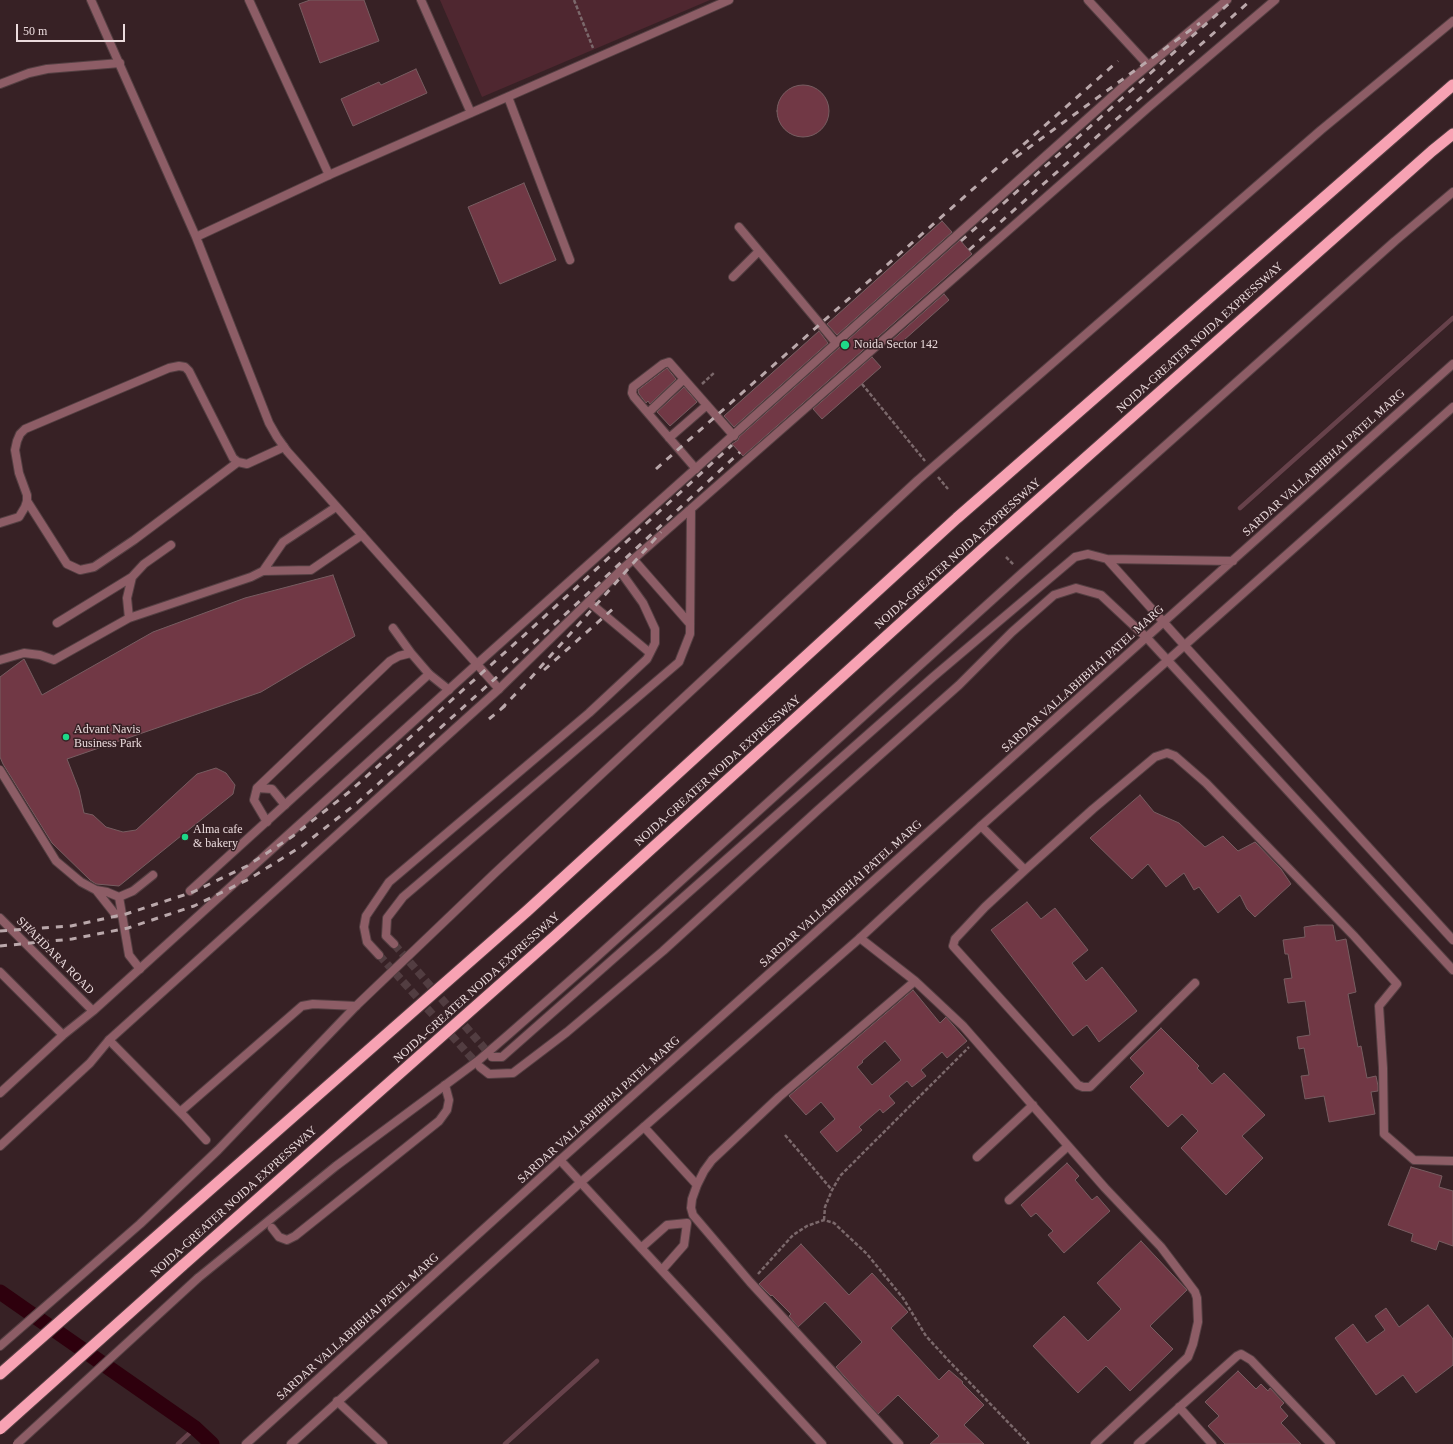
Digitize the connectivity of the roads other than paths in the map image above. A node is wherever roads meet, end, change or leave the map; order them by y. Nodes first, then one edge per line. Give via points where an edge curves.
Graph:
1 (91, 0) edge
2 (249, 0) edge
3 (421, 0) edge
4 (729, 0) edge
5 (1088, 0) edge
6 (1226, 0) edge
7 (1275, 0) edge
8 (1453, 21) edge
9 (120, 63) junction
10 (1148, 65) junction
11 (0, 84) edge
12 (1453, 85) edge
13 (508, 97) junction
14 (471, 113) junction
15 (1453, 134) edge
16 (1453, 144) edge
17 (1432, 151) junction
18 (329, 175) junction
19 (1453, 192) edge
20 (739, 227) dead end
21 (196, 237) junction
22 (759, 251) junction
23 (570, 260) dead end
24 (733, 277) dead end
25 (836, 343) junction
26 (1453, 364) edge
27 (684, 379) junction
28 (707, 405) junction
29 (1453, 407) edge
30 (648, 413) junction
31 (734, 436) junction
32 (669, 438) junction
33 (284, 447) junction
34 (238, 462) junction
35 (696, 469) junction
36 (27, 501) junction
37 (336, 507) junction
38 (691, 509) junction
39 (0, 523) edge
40 (362, 535) junction
41 (171, 545) dead end
42 (1108, 559) junction
43 (634, 560) junction
44 (1233, 561) junction
45 (263, 571) junction
46 (620, 571) junction
47 (132, 577) junction
48 (589, 602) junction
49 (129, 618) junction
50 (1164, 623) junction
51 (57, 624) dead end
52 (690, 624) junction
53 (393, 628) dead end
54 (1147, 638) junction
55 (1185, 646) junction
56 (411, 653) junction
57 (650, 653) junction
58 (0, 660) edge
59 (1168, 662) junction
60 (477, 664) junction
61 (429, 674) junction
62 (498, 689) junction
63 (449, 690) junction
64 (0, 770) edge
65 (257, 788) junction
66 (285, 805) junction
67 (267, 822) junction
68 (981, 826) junction
69 (1025, 870) junction
70 (154, 875) dead end
71 (96, 890) junction
72 (190, 891) dead end
73 (119, 897) junction
74 (115, 914) dead end
75 (0, 918) edge
76 (860, 938) junction
77 (1453, 940) edge
78 (394, 944) tunnel mouth
79 (379, 955) tunnel mouth
80 (140, 968) junction
81 (1453, 970) edge
82 (0, 972) edge
83 (915, 981) junction
84 (1195, 983) dead end
85 (356, 1006) junction
86 (93, 1011) junction
87 (63, 1035) junction
88 (109, 1040) junction
89 (492, 1057) dead end
90 (480, 1067) tunnel mouth
91 (445, 1085) junction
92 (0, 1093) edge
93 (1033, 1106) junction
94 (180, 1112) junction
95 (644, 1127) junction
96 (206, 1140) dead end
97 (0, 1146) edge
98 (1068, 1146) junction
99 (977, 1157) dead end
100 (560, 1160) junction
101 (1453, 1161) edge
102 (581, 1182) junction
103 (697, 1185) junction
104 (1009, 1200) dead end
105 (694, 1215) junction
106 (687, 1222) junction
107 (272, 1228) dead end
108 (641, 1248) junction
109 (662, 1270) junction
110 (0, 1346) edge
111 (0, 1374) edge
112 (334, 1405) junction
113 (1179, 1407) junction
114 (0, 1429) edge
115 (17, 1444) edge
116 (246, 1444) edge
117 (291, 1444) edge
118 (383, 1444) edge
119 (822, 1444) edge
120 (899, 1444) edge
121 (1095, 1444) edge
122 (1138, 1444) edge
123 (1212, 1444) edge
124 (1331, 1444) edge

1 - 9 street
2 - 18 street
3 - 14 street
4 - 13 street
5 - 10 street
6 - 10 street
7 - 38 street via 1150,106
8 - 85 street via 1322,130 931,469
9 - 11 street via 47,69
9 - 21 street
10 - 25 street
12 - 111 highway, NOIDA-GREATER NOIDA EXPRESSWAY via 957,518 527,911
13 - 14 street
13 - 23 street
14 - 18 street
15 - 17 highway, NOIDA-GREATER NOIDA EXPRESSWAY
16 - 17 highway
17 - 114 highway, NOIDA-GREATER NOIDA EXPRESSWAY, bridge via 986,546 555,936
18 - 21 street
19 - 91 street via 1033,563 590,963 479,1060
20 - 22 street
21 - 33 street via 269,423
22 - 24 street
22 - 25 street
25 - 31 street
26 - 44 street, SARDAR VALLABHBHAI PATEL MARG
27 - 28 street
27 - 30 street
27 - 30 street via 669,362 634,387 634,397
28 - 31 street
28 - 32 street
29 - 55 street
30 - 32 street
31 - 35 street
32 - 35 street
33 - 34 street via 247,464
33 - 37 street
34 - 36 street via 134,540 94,567 80,570 67,564
34 - 36 street via 233,458 189,371 179,366 25,429 20,434 15,450
35 - 60 street
36 - 39 street via 18,517
37 - 40 street
37 - 45 street via 283,542
38 - 43 street
38 - 52 street
40 - 45 street via 311,570
40 - 60 street
41 - 47 street via 144,564
42 - 44 street
42 - 50 street
42 - 89 street via 1088,554 1075,557 933,677 502,1057
43 - 46 street
43 - 52 street
44 - 50 street, SARDAR VALLABHBHAI PATEL MARG
45 - 49 street
46 - 48 street
46 - 57 street via 644,603 655,629 655,643
47 - 49 street via 127,598
47 - 51 street
48 - 57 street
48 - 62 street
49 - 58 street via 54,660 24,653
50 - 54 street, SARDAR VALLABHBHAI PATEL MARG
50 - 55 street
52 - 78 street via 690,634 679,662 403,897 387,918 386,936
53 - 56 street
54 - 59 street
54 - 90 street via 1101,595 1076,588 1054,595 1012,632 959,685 663,951 567,1032 513,1073 489,1074
54 - 100 street, SARDAR VALLABHBHAI PATEL MARG
55 - 59 street
55 - 77 street
56 - 61 street
56 - 65 street via 390,661
57 - 79 street via 647,659 589,713 389,882 366,916 364,927 367,942
59 - 68 street
59 - 81 street
60 - 62 street
60 - 63 street
61 - 63 street
61 - 66 street
62 - 88 street
63 - 80 street
64 - 71 street via 56,861 81,882
65 - 66 street via 272,789
65 - 67 street via 254,800
66 - 67 street
67 - 72 street
68 - 69 street
68 - 76 street
69 - 84 street via 985,907 955,939 953,946 1078,1085 1090,1087
69 - 101 street via 1154,757 1167,753 1175,756 1206,783 1397,984 1379,1006 1384,1134 1414,1160
70 - 73 street via 133,891
71 - 73 street
71 - 74 street
73 - 80 street via 129,955
75 - 86 street, SHAHDARA ROAD
76 - 83 street
76 - 95 street
80 - 86 street
82 - 87 street
83 - 93 street via 956,1018
83 - 103 street via 779,1097 712,1160
85 - 94 street via 302,1006
85 - 110 street via 218,1150 140,1224
86 - 87 street
87 - 92 street
88 - 94 street
88 - 97 street via 90,1063
91 - 107 street via 449,1100 447,1110 439,1121 295,1236 287,1240 279,1238
91 - 115 street, bridge via 336,1166 198,1278
93 - 98 street
93 - 99 street
94 - 96 street
95 - 102 street
95 - 103 street
98 - 104 street
98 - 121 street via 1161,1247 1198,1298 1198,1322 1188,1357
100 - 102 street
100 - 116 street, SARDAR VALLABHBHAI PATEL MARG
102 - 108 street
102 - 112 street
103 - 105 street via 691,1208
105 - 106 street
105 - 120 street via 750,1282
106 - 108 street via 667,1225
106 - 109 street via 684,1245
108 - 109 street
109 - 119 street
112 - 117 street
112 - 118 street
113 - 122 street
113 - 123 street
113 - 124 street via 1241,1354 1251,1360

